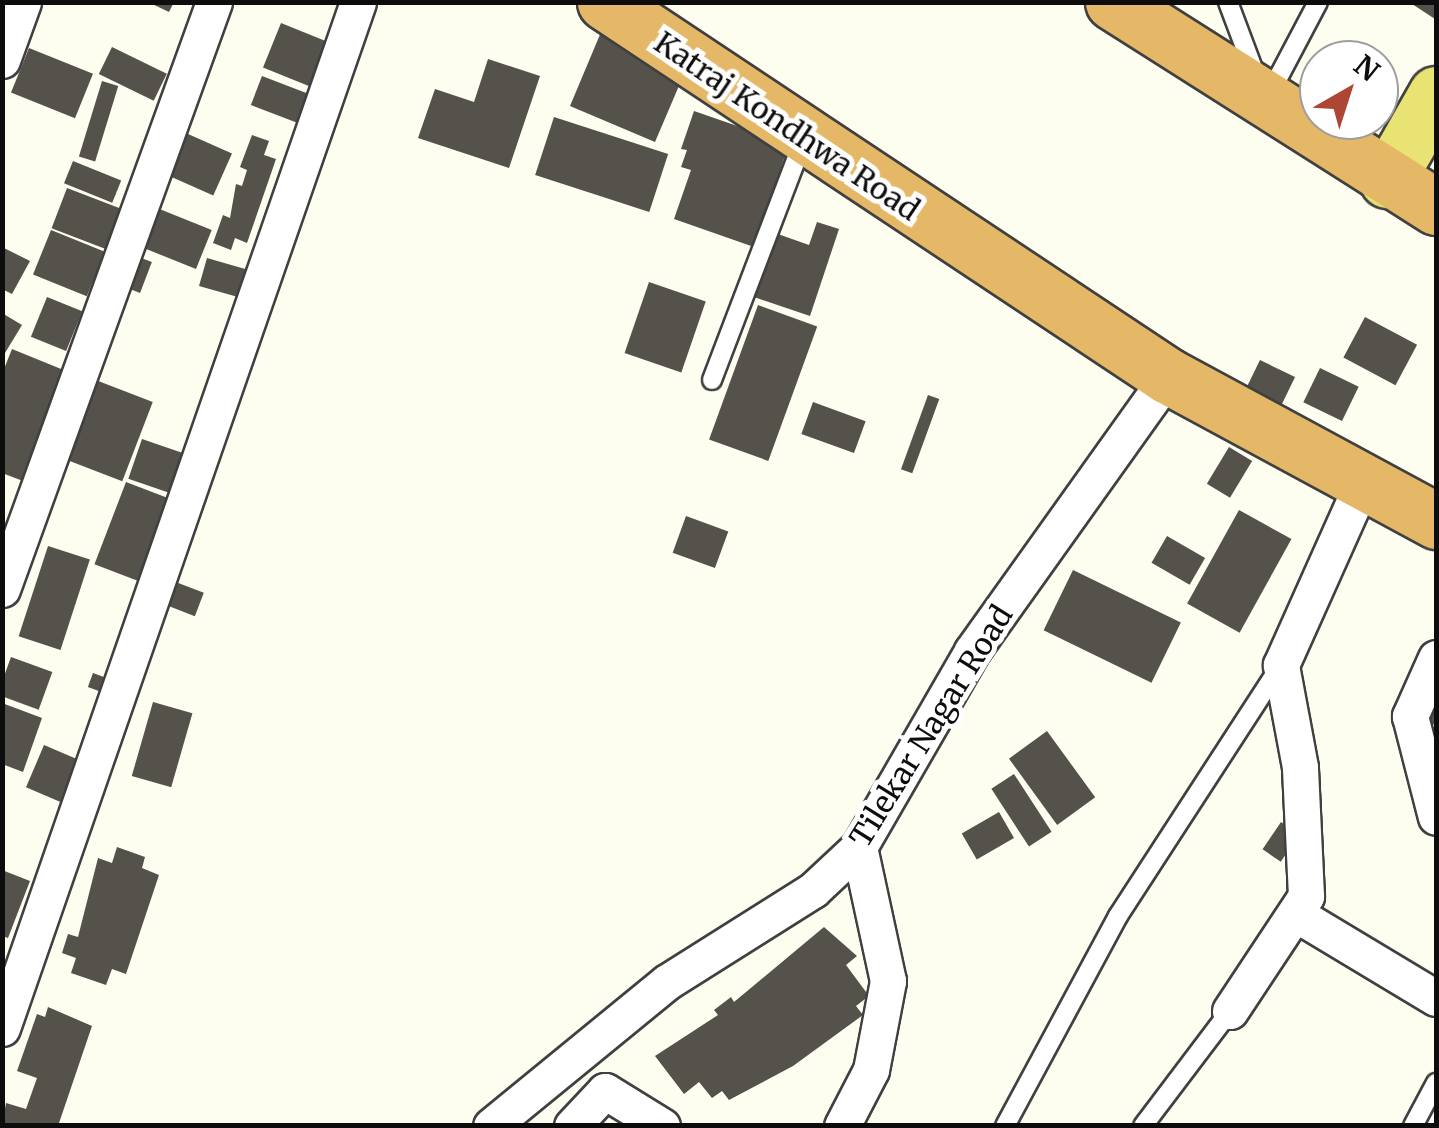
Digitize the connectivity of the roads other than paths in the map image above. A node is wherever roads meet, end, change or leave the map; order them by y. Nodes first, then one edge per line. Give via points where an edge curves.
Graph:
1 (23, 2) edge
2 (214, 2) edge
3 (358, 2) edge
4 (605, 2) edge
5 (1113, 2) edge
6 (1228, 2) edge
7 (1318, 2) edge
8 (2, 60) edge
9 (1436, 94) edge
10 (1266, 102) junction
11 (804, 138) junction
12 (1386, 180) junction
13 (1436, 207) edge
14 (1168, 376) junction
15 (712, 380) dead end
16 (1365, 477) junction
17 (1436, 521) edge
18 (2, 589) edge
19 (1436, 658) edge
20 (1281, 665) junction
21 (1436, 818) edge
22 (859, 847) junction
23 (1296, 914) junction
24 (1436, 998) edge
25 (1230, 1011) joint
26 (2, 1028) edge
27 (1436, 1083) edge
28 (491, 1126) edge
29 (572, 1126) edge
30 (662, 1126) edge
31 (842, 1126) edge
32 (1005, 1126) edge
33 (1142, 1126) edge
34 (1413, 1126) edge

1 - 8 street
2 - 18 street
3 - 26 street
4 - 11 highway, Katraj Kondhwa Road
5 - 10 highway
6 - 10 lane
7 - 10 lane
9 - 12 main road
10 - 12 highway
11 - 14 highway, Katraj Kondhwa Road
11 - 15 lane
12 - 13 highway
14 - 16 highway, Katraj Kondhwa Road
14 - 22 street, Tilekar Nagar Road via 972,651
16 - 17 highway, Katraj Kondhwa Road
16 - 20 street
19 - 21 street via 1410,716
20 - 23 street via 1300,767 1308,868
20 - 32 lane via 1118,916
22 - 28 street, Tilekar Nagar Road via 813,890 667,982
22 - 31 street via 888,981 871,1070
23 - 24 street
23 - 25 street
25 - 33 lane
27 - 34 lane
29 - 30 street via 605,1091

